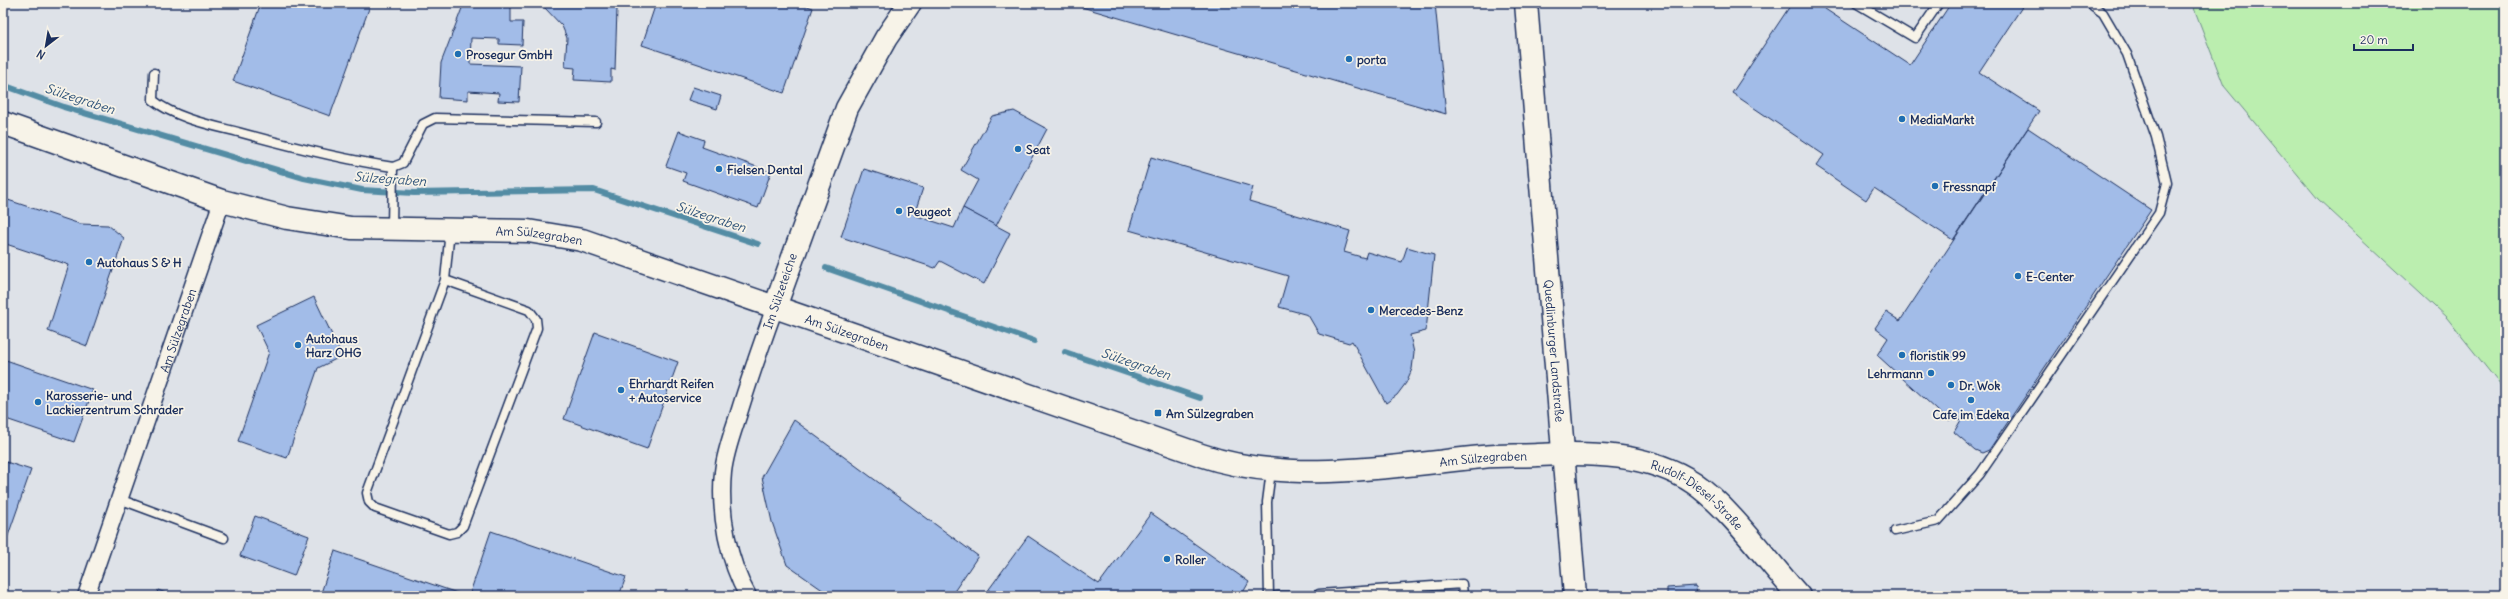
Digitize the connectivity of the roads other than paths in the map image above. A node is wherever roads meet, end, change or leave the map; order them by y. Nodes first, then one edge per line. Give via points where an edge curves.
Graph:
1 (910, 3) edge
2 (1526, 3) edge
3 (1856, 3) edge
4 (1939, 3) edge
5 (2089, 3) edge
6 (154, 73) dead end
7 (596, 122) dead end
8 (3, 124) edge
9 (393, 167) junction
10 (222, 201) junction
11 (392, 229) junction
12 (450, 230) junction
13 (445, 280) junction
14 (775, 307) junction
15 (1563, 454) junction
16 (1271, 470) junction
17 (119, 499) junction
18 (1895, 532) dead end
19 (224, 538) dead end
20 (1319, 595) edge
21 (86, 596) edge
22 (748, 596) edge
23 (1270, 596) edge
24 (1277, 596) edge
25 (1463, 596) edge
26 (1575, 596) edge
27 (1799, 596) edge

1 - 14 street, Im Sülzeteiche via 886,38 847,108
2 - 15 street, Quedlinburger Landstraße
3 - 4 lane via 1915,38
5 - 18 lane via 2103,13 2127,54 2156,137 2167,183 2159,213 1980,474 1938,521
6 - 9 lane via 153,100 161,107 206,124 324,156
7 - 9 lane via 435,118 423,124 403,163
8 - 10 street, Am Sülzegraben
9 - 11 lane
10 - 11 street, Am Sülzegraben via 287,218 351,228
10 - 17 street, Am Sülzegraben
11 - 12 street, Am Sülzegraben
12 - 13 lane
12 - 14 street, Am Sülzegraben via 528,231 582,240
13 - 13 lane via 529,310 536,319 537,328 463,526 457,532 449,534 375,508 369,502 367,493
14 - 16 street, Am Sülzegraben via 1213,459 1244,467
14 - 22 street, Im Sülzeteiche via 738,416 723,472 723,499 731,554 740,582
15 - 16 street, Am Sülzegraben via 1485,456 1314,470
15 - 26 street, Quedlinburger Landstraße
15 - 27 street, Rudolf-Diesel-Straße via 1643,460 1668,469 1694,483 1718,504
16 - 23 lane via 1267,502
17 - 19 lane
17 - 21 street, Am Sülzegraben
20 - 24 lane
20 - 25 lane via 1462,584

